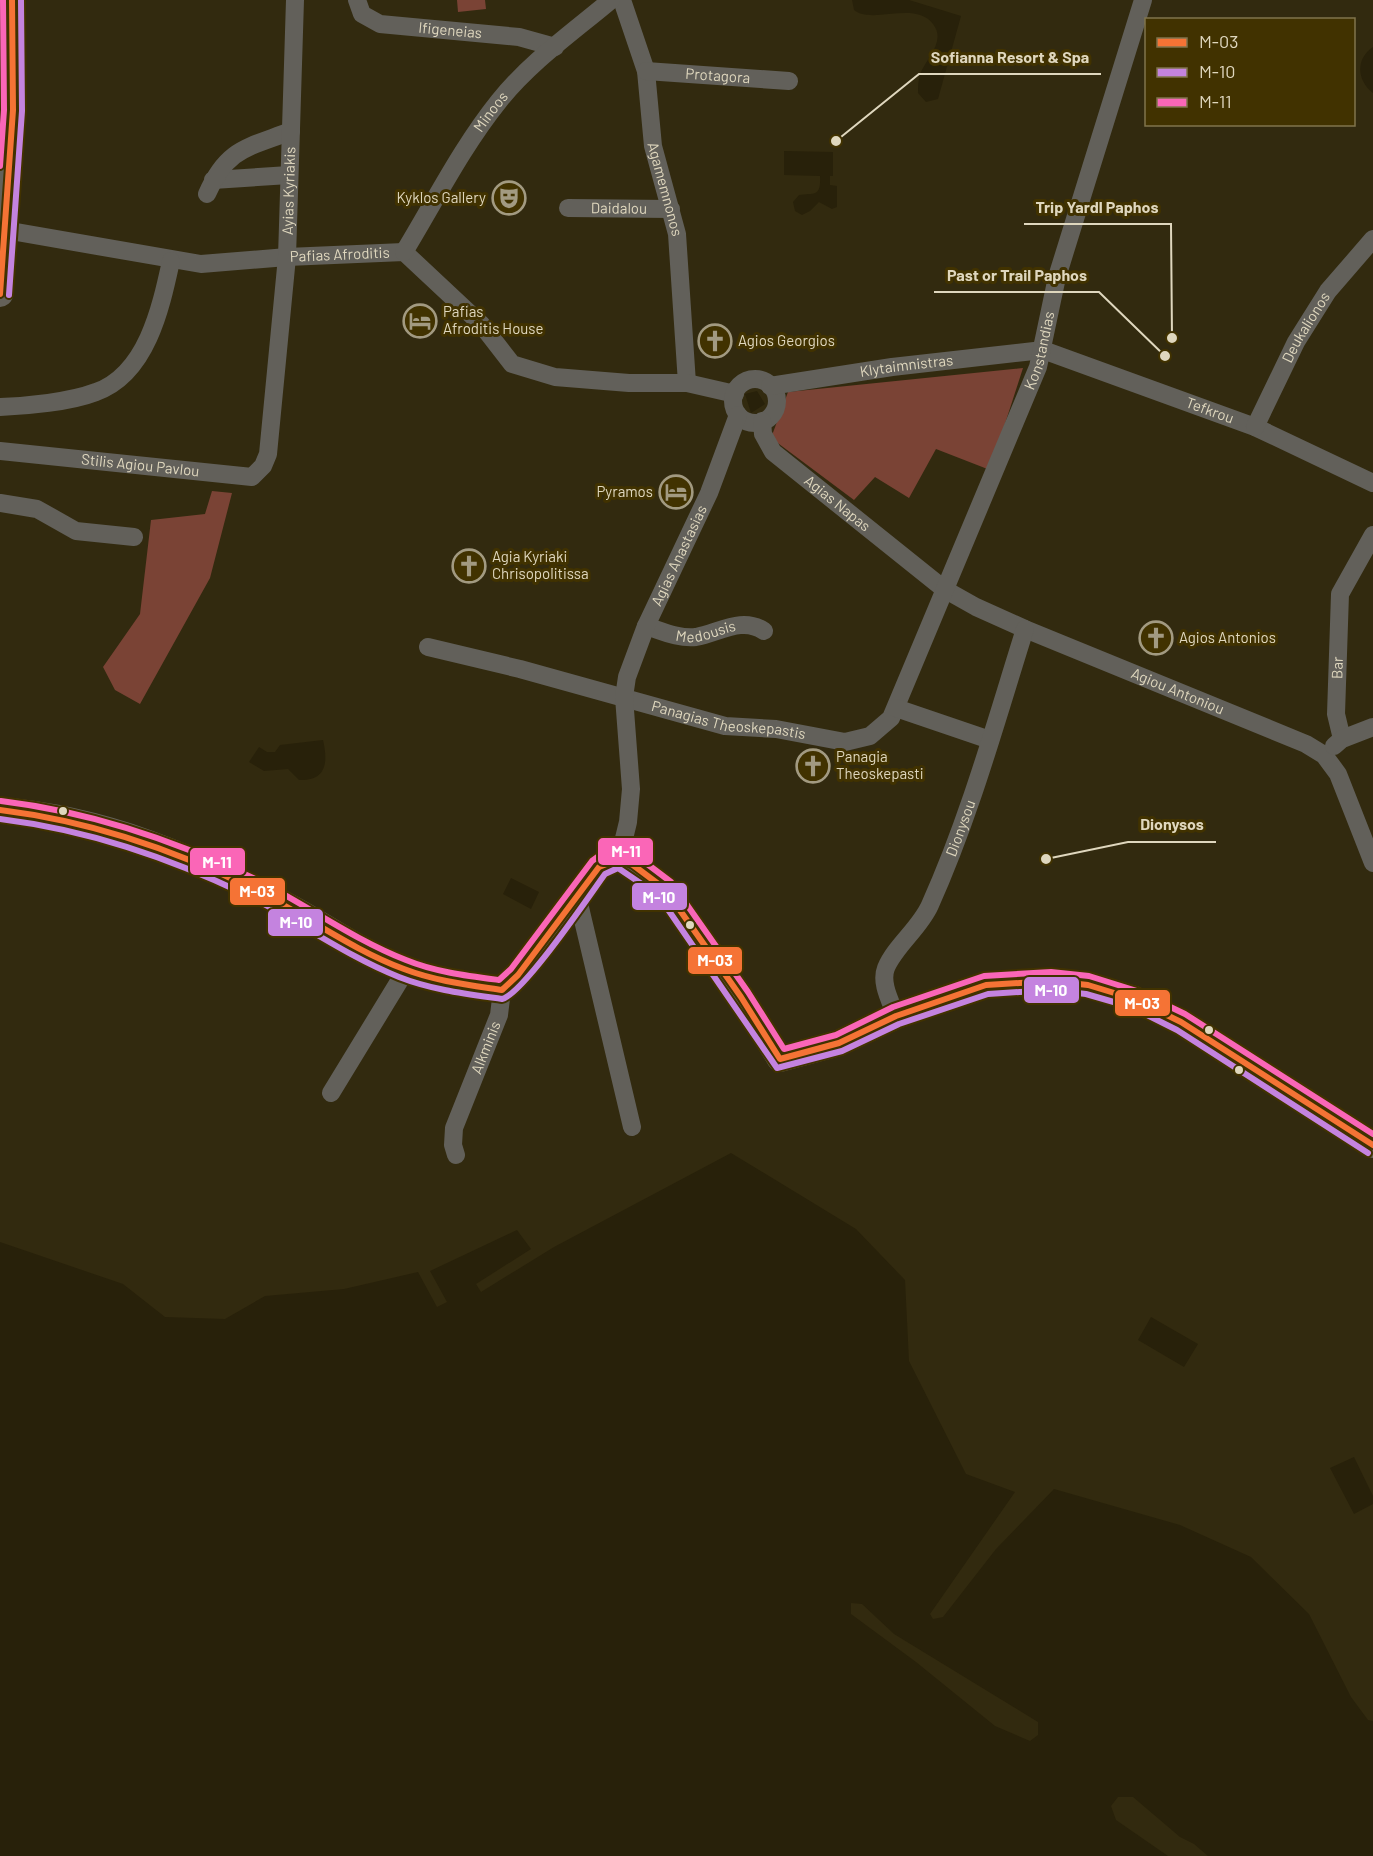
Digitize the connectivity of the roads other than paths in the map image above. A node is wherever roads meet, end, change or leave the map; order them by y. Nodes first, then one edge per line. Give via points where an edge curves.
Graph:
1 (12, 0) edge
2 (295, 0) edge
3 (357, 0) edge
4 (611, 0) edge
5 (622, 0) edge
6 (1143, 0) edge
7 (555, 47) junction
8 (646, 71) junction
9 (789, 81) dead end
10 (291, 131) junction
11 (290, 175) junction
12 (4, 199) edge
13 (568, 208) dead end
14 (671, 209) junction
15 (5, 230) junction
16 (1373, 239) edge
17 (404, 252) junction
18 (287, 257) junction
19 (171, 261) junction
20 (0, 294) edge
21 (1043, 350) junction
22 (687, 383) junction
23 (770, 386) junction
24 (735, 394) junction
25 (0, 407) edge
26 (738, 415) junction
27 (762, 421) junction
28 (1255, 427) junction
29 (0, 451) edge
30 (268, 454) joint
31 (1373, 483) edge
32 (0, 503) edge
33 (1373, 535) edge
34 (134, 537) dead end
35 (927, 576) joint
36 (944, 589) junction
37 (646, 626) junction
38 (1025, 629) junction
39 (764, 631) dead end
40 (428, 646) dead end
41 (624, 697) junction
42 (896, 708) junction
43 (1373, 727) edge
44 (1342, 739) junction
45 (990, 740) junction
46 (1324, 754) junction
47 (0, 810) edge
48 (619, 859) junction
49 (1373, 863) edge
50 (577, 895) junction
51 (406, 970) junction
52 (502, 990) junction
53 (896, 1016) junction
54 (331, 1094) dead end
55 (632, 1127) dead end
56 (1373, 1145) edge
57 (456, 1155) dead end

1 - 12 main road via 13,110
2 - 10 street, Ayias Kyriakis
3 - 7 street, Ifigeneias via 362,14 380,24 519,37
4 - 7 street, Minoos
5 - 8 street, Agamemnonos
6 - 21 street, Konstandias via 1057,277
7 - 17 street, Minoos via 499,101
8 - 9 street, Protagora
8 - 14 street, Agamemnonos via 653,146
10 - 11 street, Ayias Kyriakis
10 - 11 street via 240,150 218,170 210,187
11 - 18 street, Ayias Kyriakis
12 - 15 main road
13 - 14 street, Daidalou
14 - 22 street, Agamemnonos via 677,234
15 - 19 street, Pafias Afroditis
15 - 20 main road
16 - 28 street, Deukalionos via 1328,291 1296,342
17 - 18 street, Pafias Afroditis
17 - 22 street, Pafias Afroditis via 481,324 512,364 555,377
18 - 19 street, Pafias Afroditis via 201,264
18 - 30 street, Ayias Kyriakis
19 - 25 street via 161,306 140,353 115,381 96,392 33,405
21 - 23 street, Klytaimnistras via 892,366
21 - 28 street, Tefkrou
21 - 36 street, Konstandias
22 - 24 street, Pafias Afroditis
23 - 24 street via 757,380 747,381
23 - 27 street via 777,405 769,418
24 - 26 street via 733,404
26 - 27 street via 748,422
26 - 37 street, Agias Anastasias via 709,493
27 - 35 street, Agias Napas via 763,434 773,452
28 - 31 street, Tefkrou
29 - 30 street, Stilis Agiou Pavlou via 252,477
32 - 34 street via 37,509 76,531
33 - 44 street, Bar via 1340,594 1336,714
35 - 36 street, Agiou Antoniou
36 - 38 street, Agiou Antoniou
36 - 42 street, Panagias Theoskepastis
37 - 39 street, Medousis via 687,637 743,624
37 - 41 street, Agias Anastasias via 627,677
38 - 45 street, Dionysou
38 - 46 street, Agiou Antoniou
40 - 41 street, Panagias Theoskepastis
41 - 42 street, Panagias Theoskepastis via 725,726 776,729 845,742 870,735 891,718
41 - 48 street via 631,789
42 - 45 street
43 - 44 street
44 - 46 street
45 - 53 street, Dionysou via 931,903 918,927 885,969 884,981
46 - 49 street via 1348,796
47 - 51 main road via 91,823 164,847 286,905 370,955
48 - 50 main road via 599,867
48 - 53 main road via 665,889 780,1059 839,1042
50 - 52 main road via 518,975
50 - 55 street
51 - 52 main road
51 - 54 street
52 - 57 street, Alkminis via 499,1015 454,1128
53 - 56 main road via 987,985 1051,981 1109,990 1188,1026

